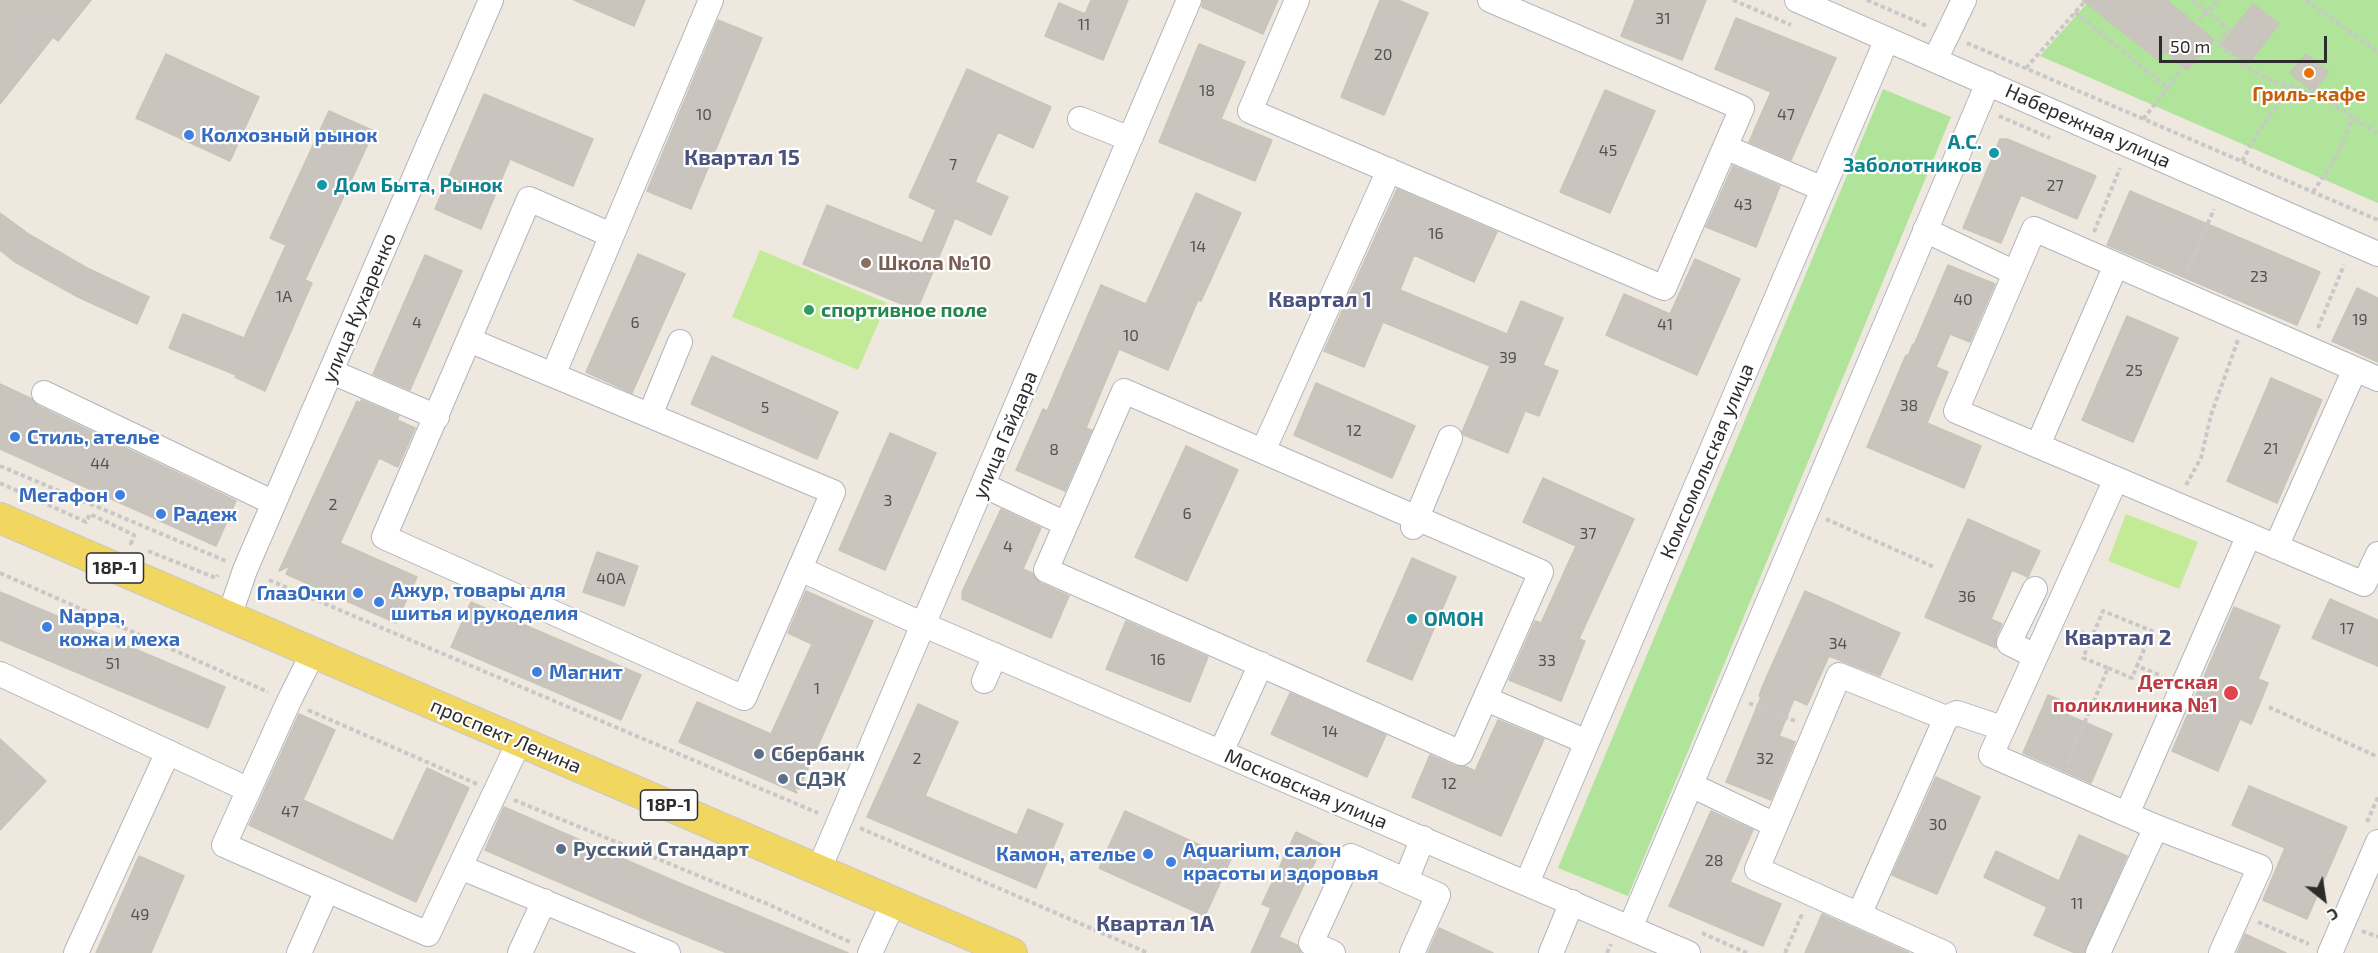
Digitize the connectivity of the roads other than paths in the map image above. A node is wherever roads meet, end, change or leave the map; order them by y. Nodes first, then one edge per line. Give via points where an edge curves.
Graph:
1 (491, 0) edge
2 (711, 0) edge
3 (1189, 0) edge
4 (1298, 0) edge
5 (1490, 0) edge
6 (1797, 0) edge
7 (1964, 0) edge
8 (1887, 39) junction
9 (1935, 60) junction
10 (1988, 82) junction
11 (1080, 119) dead end
12 (1130, 140) junction
13 (1725, 147) junction
14 (1389, 171) junction
15 (1823, 189) junction
16 (1925, 230) junction
17 (611, 235) junction
18 (2378, 254) edge
19 (2116, 265) junction
20 (2015, 273) junction
21 (469, 340) junction
22 (680, 342) dead end
23 (2355, 369) junction
24 (332, 372) junction
25 (554, 375) junction
26 (2378, 379) edge
27 (44, 393) dead end
28 (650, 415) junction
29 (437, 417) junction
30 (1450, 438) dead end
31 (2038, 446) junction
32 (1263, 451) junction
33 (2116, 479) junction
34 (983, 486) junction
35 (274, 504) junction
36 (0, 518) edge
37 (1415, 522) junction
38 (1066, 524) junction
39 (2248, 535) junction
40 (2276, 547) junction
41 (2378, 555) edge
42 (800, 569) junction
43 (2034, 589) dead end
44 (230, 617) junction
45 (924, 626) junction
46 (313, 653) junction
47 (994, 655) junction
48 (2035, 656) junction
49 (1261, 664) junction
50 (0, 674) edge
51 (984, 681) dead end
52 (1486, 699) junction
53 (1946, 718) junction
54 (2002, 728) junction
55 (519, 742) junction
56 (1587, 742) junction
57 (168, 752) junction
58 (1221, 752) junction
59 (1691, 785) junction
60 (249, 790) junction
61 (2127, 814) junction
62 (1775, 825) junction
63 (2156, 826) junction
64 (1423, 838) junction
65 (2378, 844) edge
66 (460, 867) junction
67 (819, 869) junction
68 (1406, 880) junction
69 (1527, 883) junction
70 (327, 890) junction
71 (544, 901) junction
72 (894, 901) junction
73 (1572, 902) junction
74 (1859, 915) junction
75 (1630, 928) junction
76 (2323, 950) edge
77 (870, 952) edge
78 (76, 953) edge
79 (298, 953) edge
80 (520, 953) edge
81 (668, 953) edge
82 (1012, 953) edge
83 (1333, 953) edge
84 (1412, 953) edge
85 (1551, 953) edge
86 (1688, 953) edge
87 (1944, 953) edge
88 (2098, 953) edge
89 (2221, 953) edge

1 - 24 street, улица Кухаренко
2 - 17 street
3 - 12 street, улица Гайдара
4 - 14 street via 1250,111
5 - 13 street via 1742,108
6 - 8 street, Набережная улица
7 - 9 street
8 - 9 street, Набережная улица
8 - 15 street, Комсомольская улица
9 - 10 street, Набережная улица
10 - 16 street
10 - 18 street, Набережная улица
11 - 12 street
12 - 34 street, улица Гайдара
13 - 14 street via 1664,288
13 - 15 street
14 - 32 street
15 - 56 street, Комсомольская улица
16 - 20 street
16 - 59 street
17 - 21 street via 529,199
17 - 25 street
19 - 20 street via 2034,229
19 - 23 street
19 - 31 street
20 - 31 street via 1956,411
21 - 25 street
21 - 29 street
22 - 28 street
23 - 26 street
23 - 40 street
24 - 29 street
24 - 35 street, улица Кухаренко
25 - 28 street
27 - 35 street
28 - 42 street via 833,492
29 - 42 street via 384,537 744,698
30 - 37 street
31 - 33 street
32 - 37 street
32 - 38 street via 1124,391
33 - 39 street
33 - 48 street
34 - 38 street
34 - 45 street, улица Гайдара
35 - 44 street, улица Кухаренко via 245,570
36 - 44 main road, проспект Ленина / 18Р-1
37 - 52 street via 1541,572
38 - 49 street via 1046,570
39 - 40 street
39 - 61 street
40 - 41 street via 2364,584
42 - 45 street, Московская улица
43 - 48 street via 2009,643
44 - 46 main road, проспект Ленина / 18Р-1
45 - 47 street, Московская улица
45 - 67 street, улица Гайдара
46 - 55 main road, проспект Ленина / 18Р-1
46 - 60 street
47 - 51 street
47 - 58 street, Московская улица
48 - 54 street
49 - 52 street via 1461,753
49 - 58 street
50 - 57 street
52 - 56 street
53 - 54 street via 1957,714
53 - 62 street via 1839,675
53 - 74 street
54 - 61 street via 1991,755
55 - 66 street
55 - 67 main road, проспект Ленина / 18Р-1
56 - 69 street, Комсомольская улица
57 - 60 street
57 - 78 street
58 - 64 street, Московская улица
59 - 62 street
59 - 75 street
60 - 70 street via 224,845
61 - 63 street
62 - 74 street via 1757,869
63 - 88 street
63 - 89 street via 2260,867
64 - 68 street
64 - 69 street, Московская улица
65 - 76 street
66 - 70 street via 428,934
66 - 71 street
67 - 72 main road, проспект Ленина / 18Р-1
68 - 83 street via 1351,856 1311,944
68 - 84 street via 1438,895
69 - 73 street, Московская улица
70 - 79 street
71 - 80 street
71 - 81 street
72 - 77 street
72 - 82 main road, проспект Ленина / 18Р-1
73 - 75 street, Московская улица
73 - 85 street
74 - 87 street
75 - 86 street, Московская улица

